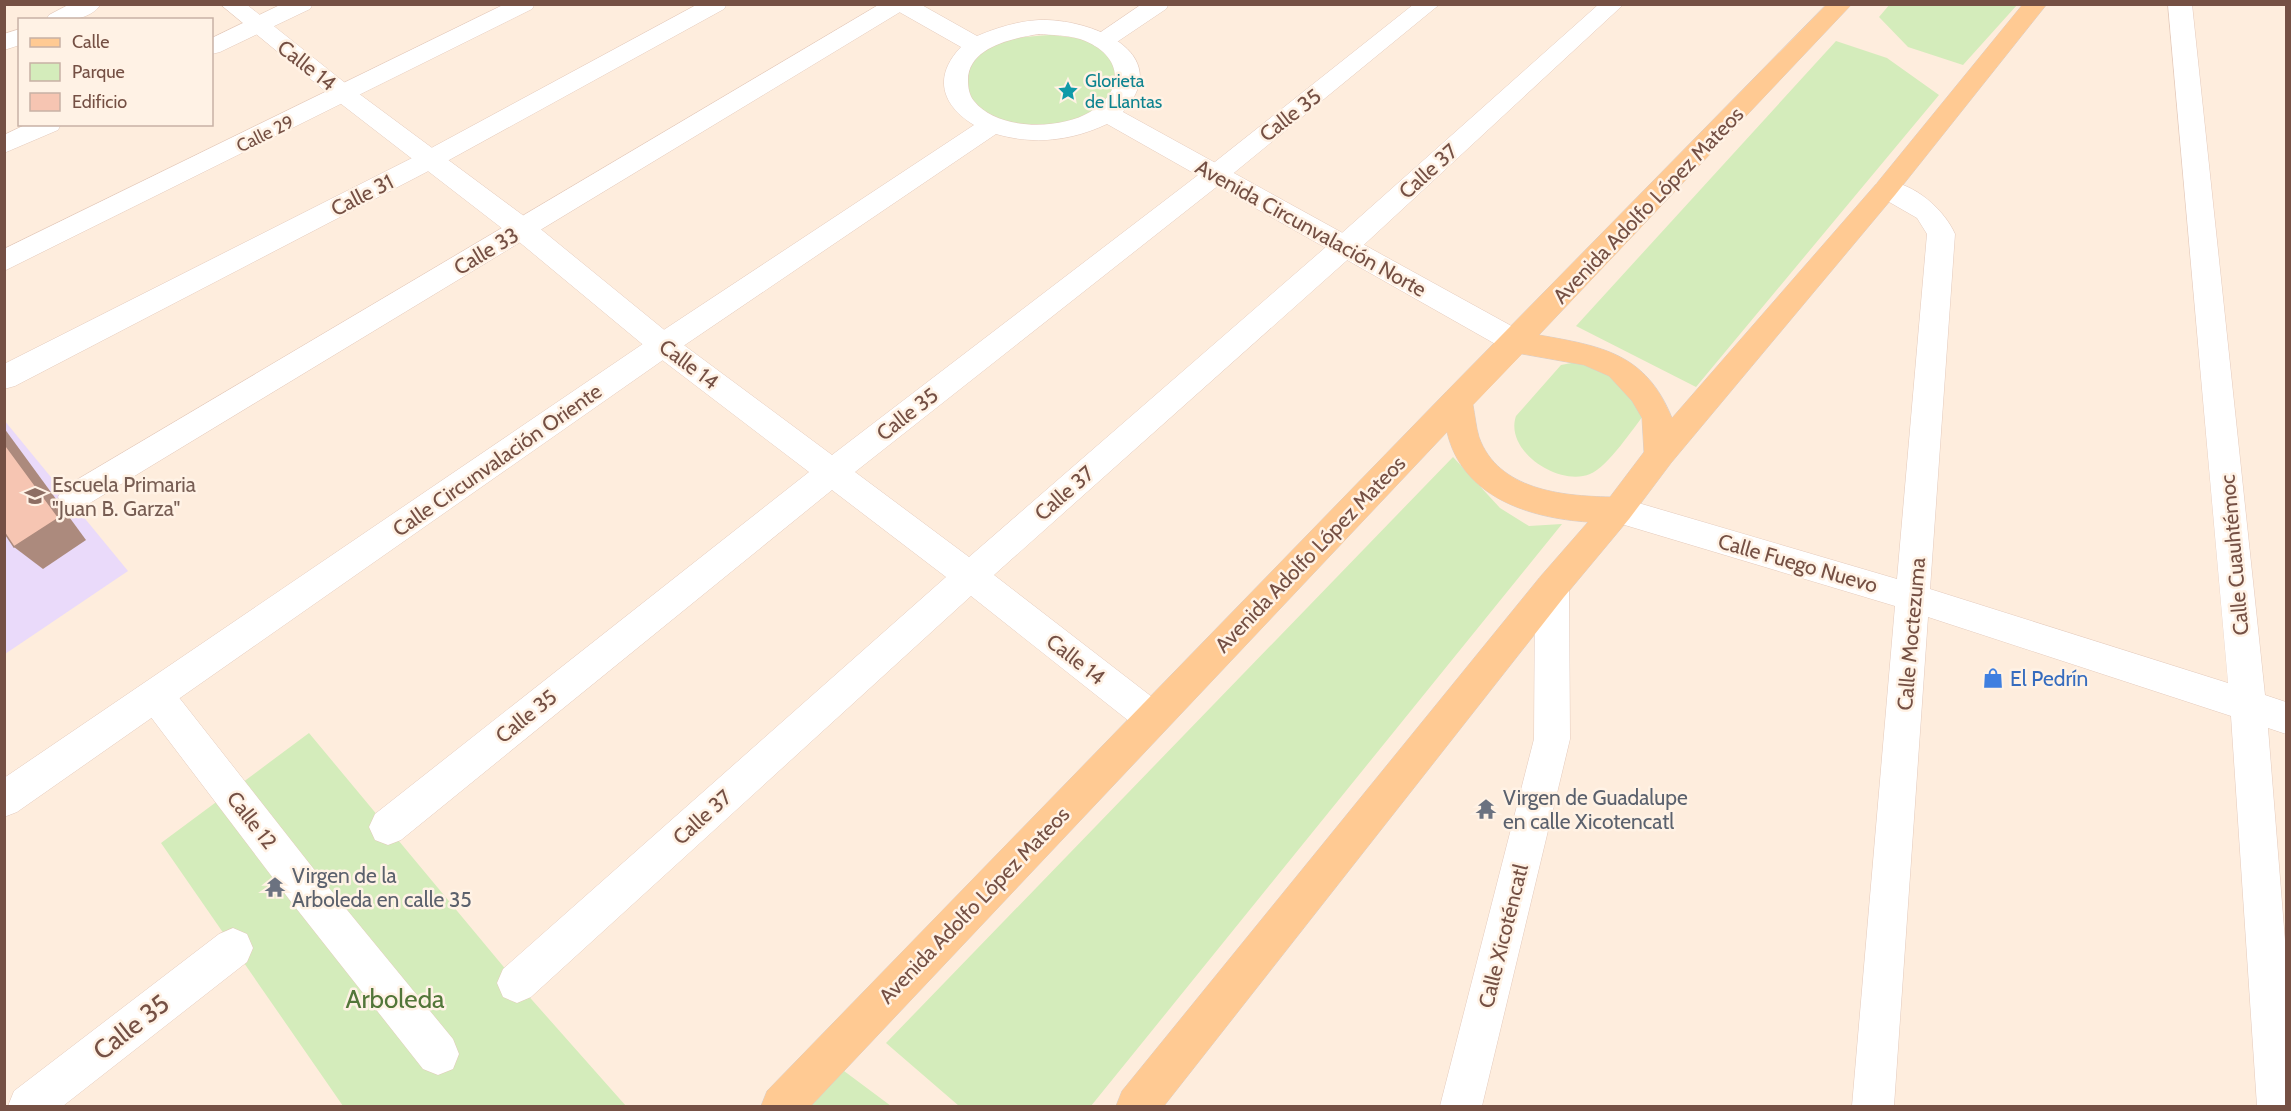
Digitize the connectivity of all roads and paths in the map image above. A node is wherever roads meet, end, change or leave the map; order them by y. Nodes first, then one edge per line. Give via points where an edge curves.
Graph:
1 (90, 4) edge
2 (231, 4) edge
3 (302, 4) edge
4 (524, 4) edge
5 (716, 4) edge
6 (897, 4) edge
7 (902, 4) edge
8 (1158, 4) edge
9 (1429, 4) edge
10 (1613, 4) edge
11 (1841, 4) edge
12 (2036, 4) edge
13 (2180, 4) edge
14 (61, 18) edge
15 (257, 26) junction
16 (18, 37) edge
17 (1103, 41) junction
18 (4, 43) edge
19 (977, 46) junction
20 (213, 47) edge
21 (345, 95) junction
22 (1106, 113) junction
23 (992, 125) junction
24 (44, 126) edge
25 (4, 145) edge
26 (431, 159) junction
27 (1215, 175) junction
28 (1886, 189) junction
29 (522, 229) junction
30 (1344, 247) junction
31 (4, 261) edge
32 (1516, 342) junction
33 (663, 345) junction
34 (4, 378) edge
35 (1457, 400) junction
36 (1660, 454) junction
37 (832, 472) junction
38 (74, 497) dead end
39 (1617, 510) junction
40 (970, 576) junction
41 (1552, 587) junction
42 (1915, 598) junction
43 (157, 697) junction
44 (2248, 706) junction
45 (1152, 718) junction
46 (2286, 718) edge
47 (4, 800) edge
48 (388, 827) dead end
49 (233, 948) dead end
50 (517, 983) dead end
51 (438, 1054) dead end
52 (29, 1107) edge
53 (782, 1107) edge
54 (1137, 1107) edge
55 (1461, 1107) edge
56 (1873, 1107) edge
57 (2278, 1107) edge

1 - 14 street
2 - 15 street, Calle 14
3 - 15 street
4 - 21 street, Calle 29
5 - 26 street, Calle 31
6 - 29 street, Calle 33
7 - 19 street
8 - 17 street
9 - 27 street, Calle 35
10 - 30 street, Calle 37
11 - 32 main road, Avenida Adolfo López Mateos
12 - 28 main road
13 - 44 street, Calle Cuauhtémoc
15 - 20 street
15 - 21 street, Calle 14
16 - 18 street
17 - 19 street via 1063,28 1039,27 995,36
17 - 22 street via 1118,53 1127,68 1128,84 1121,99
19 - 23 street via 961,62 956,88 971,113
21 - 26 street, Calle 14
21 - 31 street, Calle 29
22 - 23 street via 1065,130 1039,133
22 - 27 street, Avenida Circunvalación Norte
23 - 33 street, Calle Circunvalación Oriente
24 - 25 street
26 - 29 street, Calle 14
26 - 34 street, Calle 31
27 - 30 street, Avenida Circunvalación Norte
27 - 37 street, Calle 35
28 - 36 main road
28 - 42 street, Calle Moctezuma via 1928,213 1941,234
29 - 33 street, Calle 14
29 - 38 street, Calle 33
30 - 32 street, Avenida Circunvalación Norte
30 - 40 street, Calle 37
32 - 35 main road, Avenida Adolfo López Mateos
32 - 36 main road via 1590,355 1619,368 1643,393 1657,417
33 - 37 street, Calle 14
33 - 43 street, Calle Circunvalación Oriente
35 - 39 main road via 1472,455 1484,472 1512,493 1548,506
35 - 45 main road, Avenida Adolfo López Mateos
36 - 39 main road
37 - 40 street, Calle 14
37 - 48 street, Calle 35
39 - 41 main road
39 - 42 street, Calle Fuego Nuevo
40 - 45 street, Calle 14
40 - 50 street, Calle 37
41 - 54 main road
41 - 55 street, Calle Xicoténcatl via 1552,739
42 - 44 street, Calle Fuego Nuevo
42 - 56 street, Calle Moctezuma
43 - 47 street, Calle Circunvalación Oriente
43 - 51 street, Calle 12
44 - 46 street, Calle Fuego Nuevo
44 - 57 street, Calle Cuauhtémoc
45 - 53 main road, Avenida Adolfo López Mateos
49 - 52 street, Calle 35

